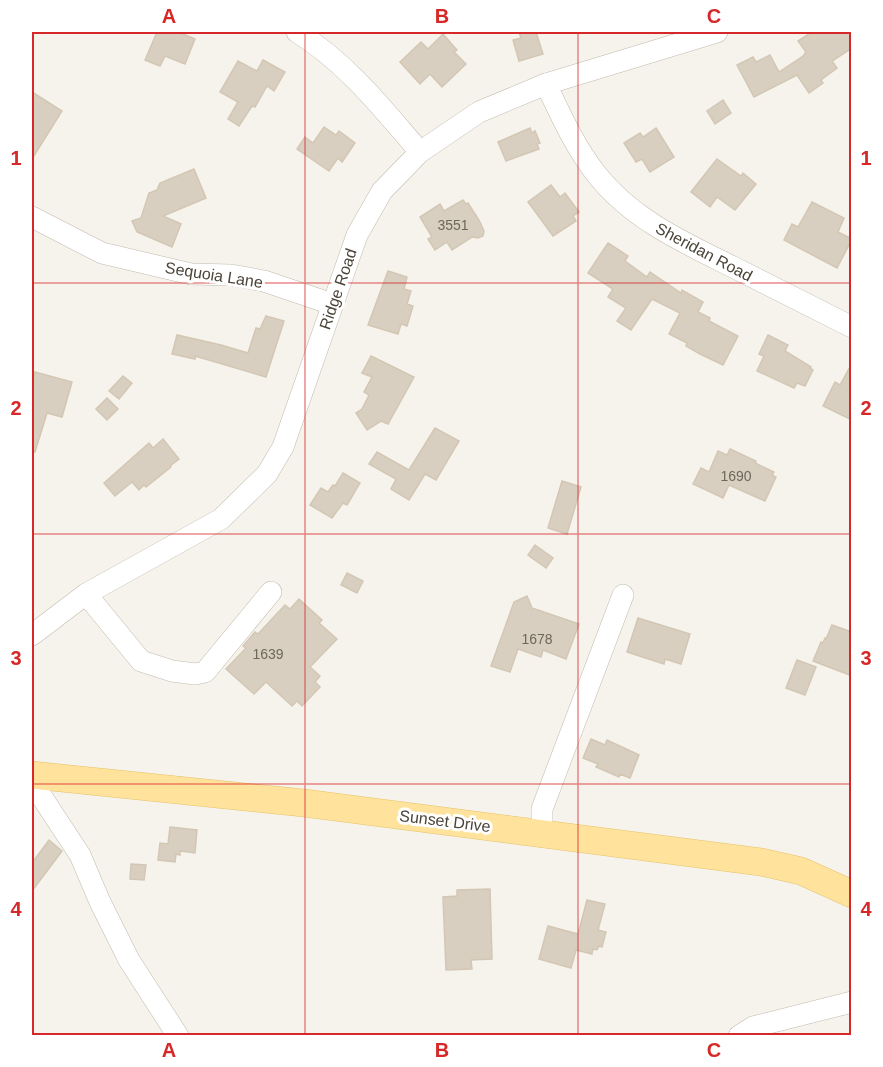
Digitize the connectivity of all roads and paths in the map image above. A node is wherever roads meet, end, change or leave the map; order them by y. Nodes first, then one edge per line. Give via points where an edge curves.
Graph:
1 (297, 32) edge
2 (717, 32) edge
3 (546, 84) junction
4 (420, 152) junction
5 (32, 218) edge
6 (332, 304) junction
7 (852, 327) edge
8 (272, 592) dead end
9 (87, 594) junction
10 (623, 596) dead end
11 (32, 635) edge
12 (32, 775) edge
13 (32, 782) edge
14 (542, 834) junction
15 (852, 894) edge
16 (852, 1002) edge
17 (178, 1035) edge
18 (739, 1035) edge

1 - 4 street via 323,48 365,88
2 - 3 street, Ridge Road
3 - 4 street, Ridge Road via 479,112
3 - 7 street, Sheridan Road via 582,153 598,176 633,211 663,232
4 - 6 street, Ridge Road via 382,191 357,235
5 - 6 street, Sequoia Lane via 102,253 191,274 264,281
6 - 9 street, Ridge Road via 283,447 267,474 221,519
8 - 9 street via 205,672 195,674 141,661
9 - 11 street, Ridge Road
10 - 14 street via 542,808
12 - 14 main road, Sunset Drive via 304,803
13 - 17 street via 80,855 129,960
14 - 15 main road, Sunset Drive via 777,865 801,871
16 - 18 street via 753,1027

